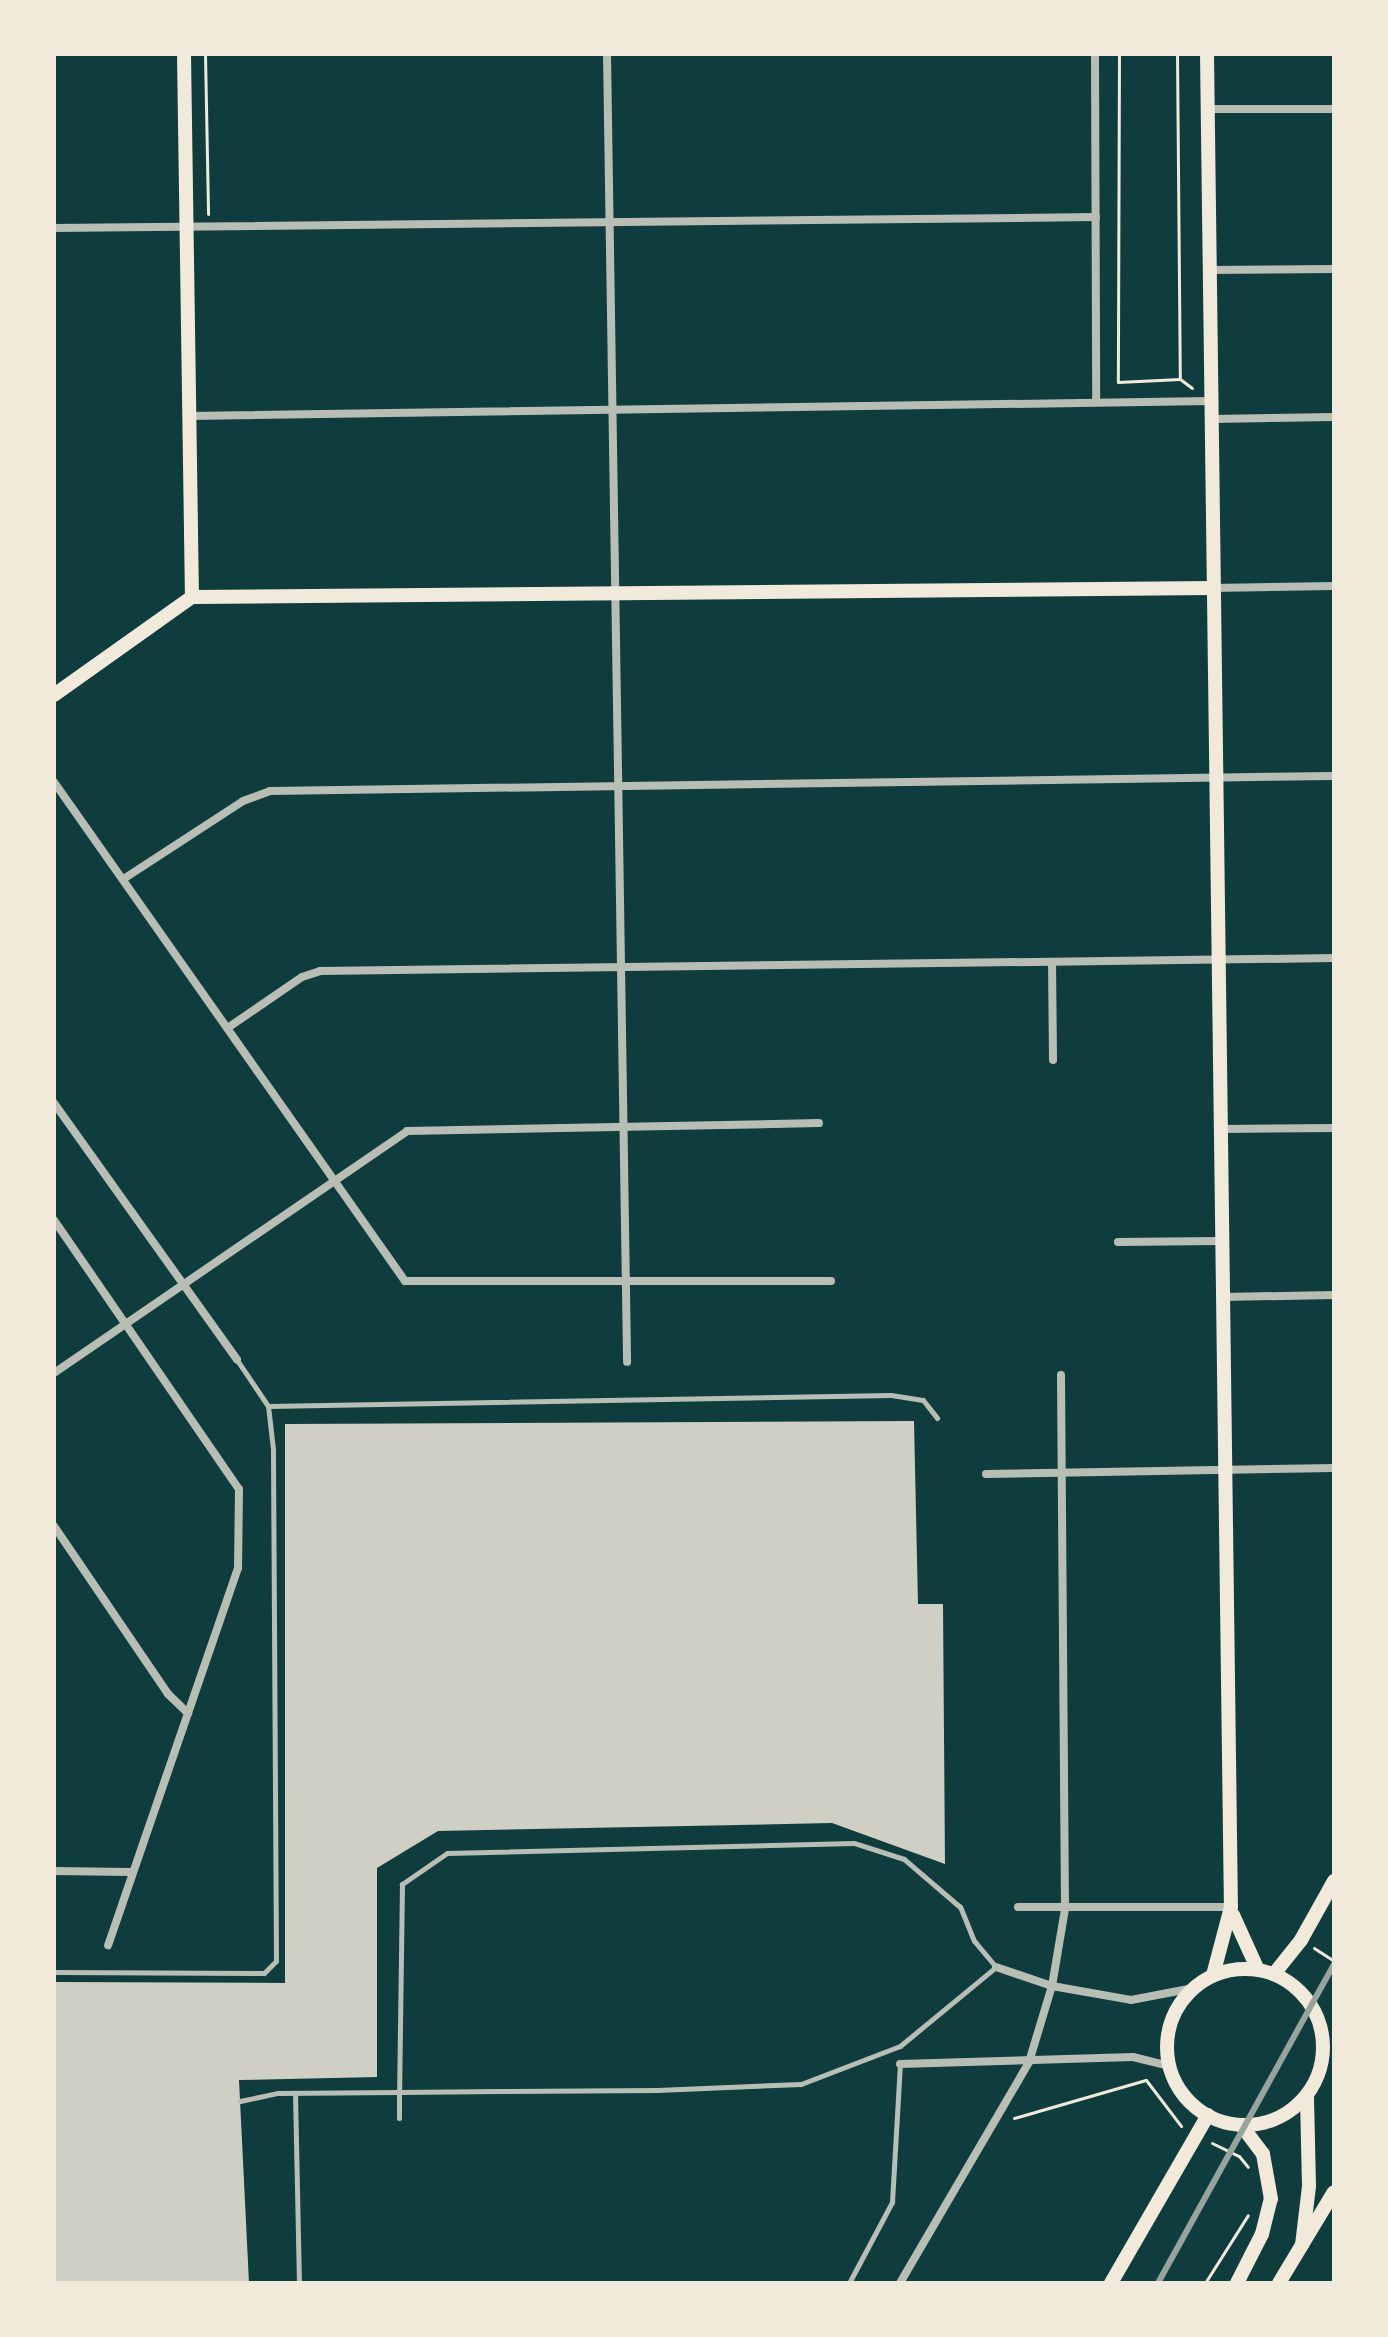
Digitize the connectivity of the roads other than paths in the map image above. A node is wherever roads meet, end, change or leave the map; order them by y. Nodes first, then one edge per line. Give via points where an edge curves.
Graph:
1 (184, 54) edge
2 (607, 54) edge
3 (1095, 54) edge
4 (1207, 54) edge
5 (1207, 109) junction
6 (1334, 109) edge
7 (1096, 217) junction
8 (609, 222) junction
9 (187, 227) junction
10 (54, 228) edge
11 (1334, 269) edge
12 (1209, 270) junction
13 (1210, 401) junction
14 (1096, 402) junction
15 (611, 410) junction
16 (190, 416) junction
17 (1334, 417) edge
18 (1211, 419) junction
19 (1334, 586) edge
20 (1213, 588) junction
21 (616, 594) junction
22 (192, 597) junction
23 (54, 695) edge
24 (1334, 776) edge
25 (1215, 777) junction
26 (54, 782) edge
27 (619, 788) junction
28 (125, 878) junction
29 (1334, 958) edge
30 (1217, 960) junction
31 (1052, 962) junction
32 (621, 969) junction
33 (229, 1027) junction
34 (1053, 1060) dead end
35 (54, 1103) edge
36 (819, 1123) dead end
37 (623, 1125) junction
38 (1334, 1128) edge
39 (1218, 1129) junction
40 (332, 1181) junction
41 (54, 1220) edge
42 (1219, 1241) junction
43 (1118, 1242) dead end
44 (831, 1281) dead end
45 (180, 1282) junction
46 (626, 1282) junction
47 (1334, 1295) edge
48 (1220, 1298) junction
49 (125, 1322) junction
50 (237, 1360) joint
51 (627, 1362) dead end
52 (54, 1373) edge
53 (1061, 1375) dead end
54 (268, 1406) junction
55 (937, 1418) dead end
56 (1334, 1468) edge
57 (1222, 1470) junction
58 (1061, 1473) junction
59 (986, 1474) dead end
60 (54, 1526) edge
61 (188, 1713) junction
62 (54, 1871) edge
63 (130, 1872) junction
64 (1334, 1881) edge
65 (1018, 1907) dead end
66 (1231, 1907) junction
67 (1065, 1909) junction
68 (108, 1945) dead end
69 (996, 1967) junction
70 (1258, 1970) junction
71 (54, 1972) edge
72 (1274, 1974) junction
73 (1213, 1975) junction
74 (1052, 1986) junction
75 (1194, 1988) junction
76 (1334, 2029) edge
77 (1323, 2050) junction
78 (1029, 2062) junction
79 (900, 2064) joint
80 (1170, 2066) junction
81 (399, 2092) junction
82 (295, 2093) junction
83 (1307, 2095) junction
84 (240, 2101) dead end
85 (1208, 2115) junction
86 (399, 2118) dead end
87 (1242, 2126) junction
88 (1334, 2192) edge
89 (1302, 2245) junction
90 (1256, 2246) junction
91 (299, 2283) edge
92 (849, 2283) edge
93 (900, 2283) edge
94 (1111, 2283) edge
95 (1228, 2283) edge
96 (1237, 2283) edge
97 (1279, 2283) edge

1 - 9 main road
2 - 8 street
3 - 7 street
4 - 5 main road
5 - 6 street
5 - 12 main road
7 - 8 street
7 - 14 street
8 - 9 street
8 - 15 street
9 - 10 street
9 - 16 main road
11 - 12 street
12 - 13 main road
13 - 14 street
13 - 18 main road
14 - 15 street
15 - 16 street
15 - 21 street
16 - 22 main road
17 - 18 street
18 - 20 main road
19 - 20 street
20 - 21 main road
20 - 25 main road
21 - 22 main road
21 - 27 street
22 - 23 main road
24 - 25 street
25 - 27 street
25 - 30 main road
26 - 28 street
27 - 28 street via 270,791 243,801
27 - 32 street
28 - 33 street
29 - 30 street
30 - 31 street
30 - 39 main road
31 - 32 street
31 - 34 street
32 - 33 street via 311,972
32 - 37 street
33 - 40 street
35 - 45 street
36 - 37 street
37 - 40 street via 421,1127 395,1136
37 - 46 street
38 - 39 street
39 - 42 main road
40 - 45 street
40 - 46 street via 397,1271 414,1284
41 - 49 street
42 - 43 street
42 - 48 main road
44 - 46 street
45 - 49 street
45 - 50 street
46 - 51 street
47 - 48 street
48 - 57 main road
49 - 52 street
49 - 61 street via 237,1481 238,1568
50 - 54 lane
53 - 58 street
54 - 55 lane via 891,1395 923,1400
54 - 71 lane via 273,1449 276,1961 264,1973
56 - 57 street
57 - 58 street
57 - 66 main road
58 - 59 street
58 - 67 street
60 - 61 street via 168,1694
61 - 63 street
62 - 63 street
63 - 68 street
64 - 72 main road via 1301,1940
65 - 67 street
66 - 67 street
66 - 70 main road
66 - 73 main road
67 - 74 street
69 - 74 street
69 - 81 lane via 900,2046 801,2084
69 - 81 lane via 974,1941 960,1907 904,1859 854,1843 447,1853 402,1884
70 - 72 main road
70 - 73 main road
72 - 77 main road via 1303,1993 1311,2005
73 - 75 main road
74 - 75 street via 1145,2000
74 - 78 street
75 - 80 main road via 1171,2024
76 - 77 main road
77 - 83 main road
78 - 79 street
78 - 80 street via 1133,2057
78 - 93 street
79 - 92 lane via 892,2202
80 - 85 main road via 1183,2093
81 - 82 lane
81 - 86 lane
82 - 84 lane
82 - 91 lane
83 - 87 main road via 1281,2117
83 - 89 main road via 1309,2186
85 - 87 main road
85 - 94 main road
87 - 90 main road via 1263,2154 1271,2189 1266,2225
88 - 89 main road
89 - 97 main road
90 - 95 main road
90 - 96 main road

